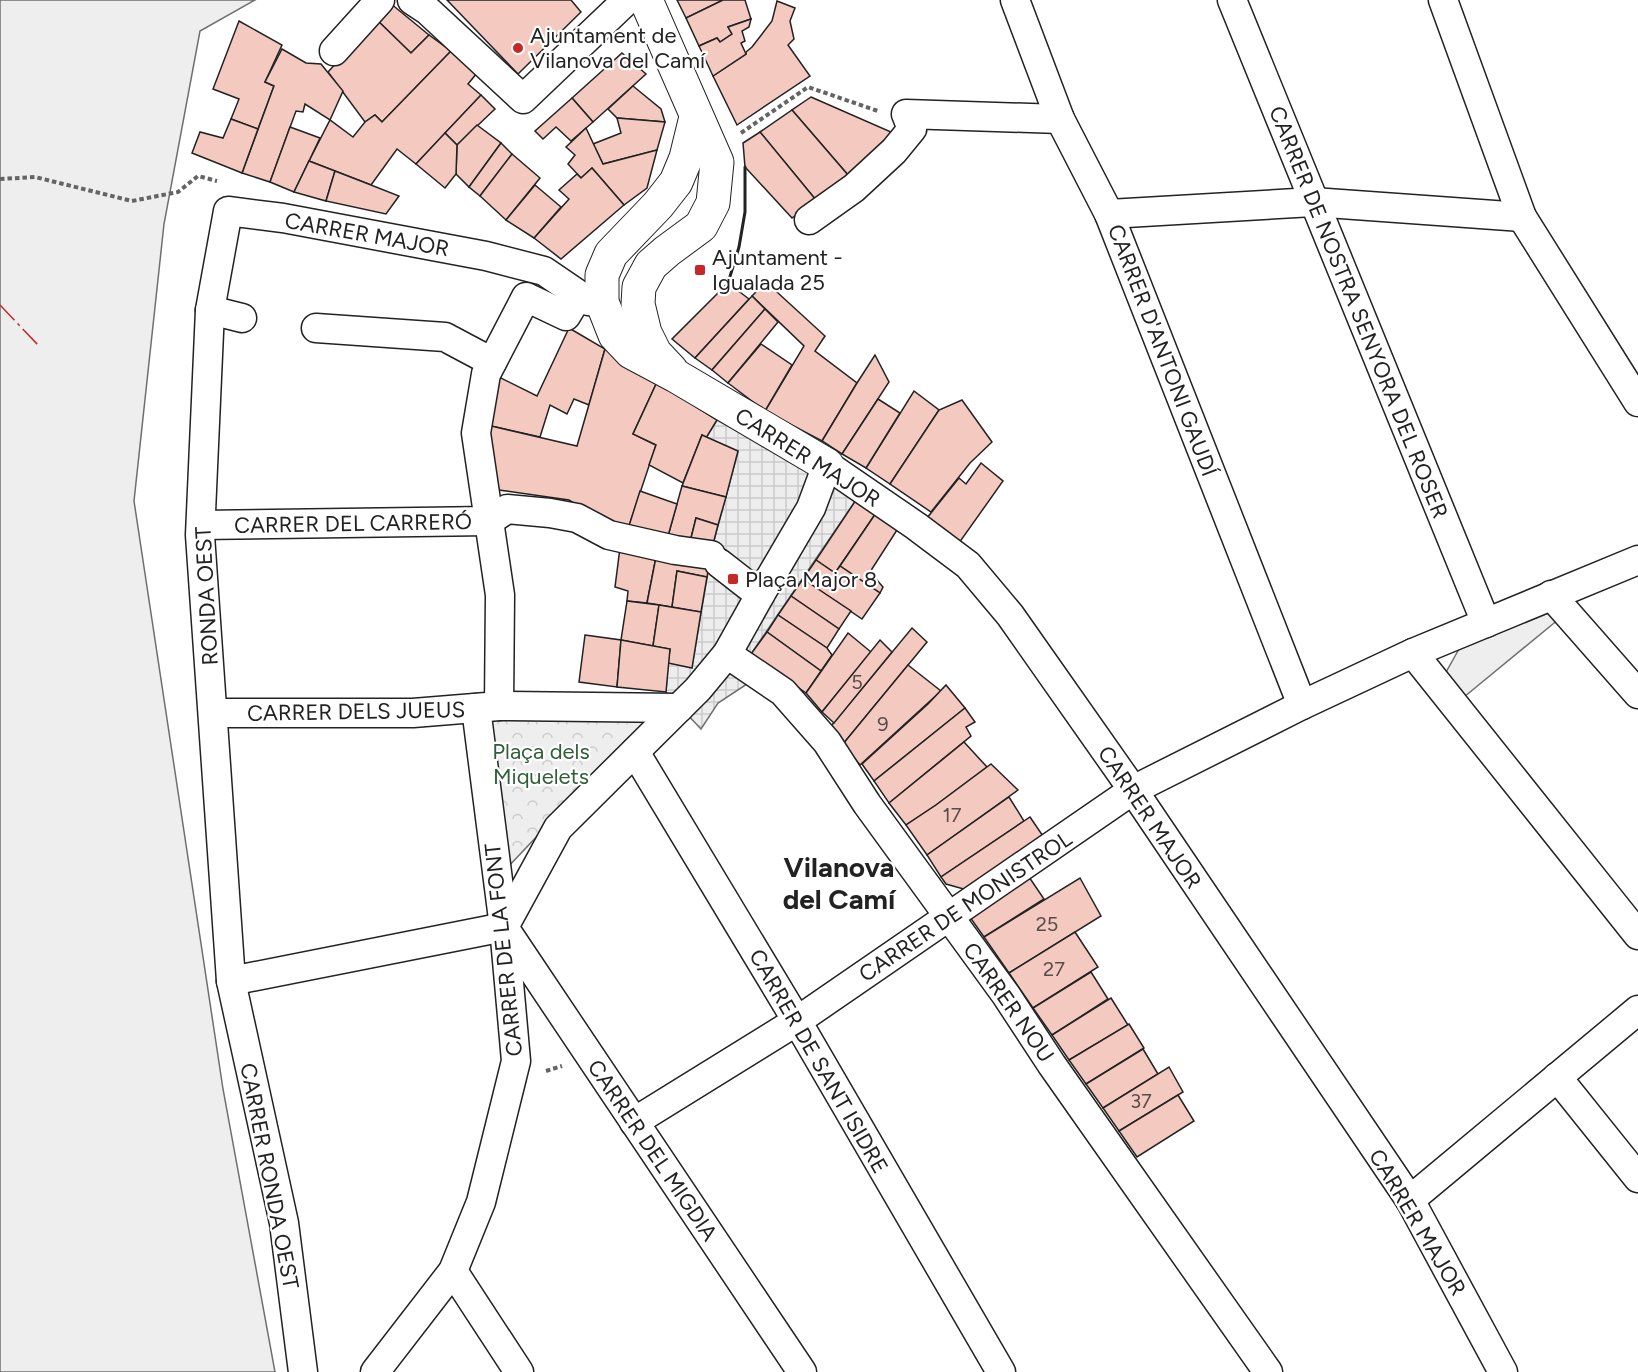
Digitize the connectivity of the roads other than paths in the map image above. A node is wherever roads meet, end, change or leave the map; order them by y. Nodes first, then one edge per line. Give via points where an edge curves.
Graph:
1 (380, 0) edge
2 (412, 0) edge
3 (627, 0) edge
4 (646, 0) edge
5 (1015, 0) edge
6 (1232, 0) edge
7 (1443, 0) edge
8 (333, 51) dead end
9 (1060, 119) junction
10 (703, 131) junction
11 (228, 198) joint
12 (1313, 202) junction
13 (1109, 214) junction
14 (1522, 217) junction
15 (809, 220) dead end
16 (590, 299) junction
17 (210, 310) junction
18 (242, 318) dead end
19 (316, 328) dead end
20 (492, 362) junction
21 (676, 376) junction
22 (1638, 402) edge
23 (827, 465) junction
24 (489, 521) junction
25 (201, 525) junction
26 (1638, 560) edge
27 (760, 595) junction
28 (1551, 595) junction
29 (1486, 623) junction
30 (1413, 653) junction
31 (728, 654) junction
32 (1638, 694) edge
33 (689, 699) junction
34 (1302, 705) junction
35 (487, 707) junction
36 (213, 713) junction
37 (635, 752) junction
38 (1133, 790) junction
39 (949, 917) junction
40 (504, 927) junction
41 (1638, 935) edge
42 (231, 981) junction
43 (1638, 1010) edge
44 (797, 1021) junction
45 (1557, 1077) junction
46 (634, 1122) junction
47 (1638, 1178) edge
48 (1410, 1200) junction
49 (453, 1271) junction
50 (303, 1372) edge
51 (375, 1372) edge
52 (519, 1372) edge
53 (802, 1372) edge
54 (1001, 1372) edge
55 (1268, 1372) edge
56 (1503, 1372) edge

1 - 8 street
2 - 3 street via 523,99
4 - 10 street
5 - 9 street, CARRER D'ANTONI GAUDÍ
6 - 12 street, CARRER DE NOSTRA SENYORA DEL ROSER
7 - 14 street
9 - 13 street, CARRER D'ANTONI GAUDÍ
9 - 15 street via 906,114 912,129 894,151 854,188
10 - 16 street via 676,182 611,254
10 - 21 street via 717,162 713,203 701,226 651,265 639,287 638,304 645,333 655,353
11 - 16 street, CARRER MAJOR via 283,218 486,256 544,271
11 - 17 street, RONDA OEST
12 - 13 street
12 - 14 street
12 - 29 street, CARRER DE NOSTRA SENYORA DEL ROSER
13 - 34 street, CARRER D'ANTONI GAUDÍ
14 - 22 street
16 - 20 street, CARRER DE LA FONT via 566,316 526,297
16 - 21 street via 631,352
17 - 18 street
17 - 25 street, RONDA OEST
19 - 20 street via 445,337
20 - 24 street, CARRER DE LA FONT via 486,374 476,433
21 - 23 street, CARRER MAJOR
23 - 27 street via 811,508
23 - 38 street, CARRER MAJOR via 968,565 1010,615
24 - 25 street, CARRER DEL CARRERÓ
24 - 27 street, CARRER DEL CARRERÓ via 507,509 577,518 609,535 715,559
24 - 35 street, CARRER DE LA FONT via 500,596
25 - 36 street, RONDA OEST
26 - 28 street, CARRER DE MONISTROL
27 - 31 street
28 - 29 street, CARRER DE MONISTROL
28 - 32 street
29 - 30 street, CARRER DE MONISTROL
30 - 34 street, CARRER DE MONISTROL
30 - 41 street
31 - 33 street
31 - 39 street, CARRER NOU via 783,692 827,741 867,804
33 - 35 street
33 - 37 street
34 - 38 street, CARRER DE MONISTROL
35 - 36 street, CARRER DELS JUEUS via 413,713
35 - 40 street, CARRER DE LA FONT
36 - 42 street, RONDA OEST
37 - 40 street via 558,828
37 - 44 street, CARRER DE SANT ISIDRE
38 - 39 street, CARRER DE MONISTROL
38 - 48 street, CARRER MAJOR
39 - 44 street, CARRER DE MONISTROL
39 - 55 street, CARRER NOU
40 - 42 street
40 - 46 street, CARRER DEL MIGDIA
40 - 49 street, CARRER DE LA FONT via 516,1061 481,1202
42 - 50 street, CARRER RONDA OEST via 284,1223
43 - 45 street
44 - 46 street, CARRER DE MONISTROL
44 - 54 street, CARRER DE SANT ISIDRE
45 - 47 street
45 - 48 street
46 - 53 street, CARRER DEL MIGDIA
48 - 56 street, CARRER MAJOR
49 - 51 street, CARRER DE LA FONT
49 - 52 street

